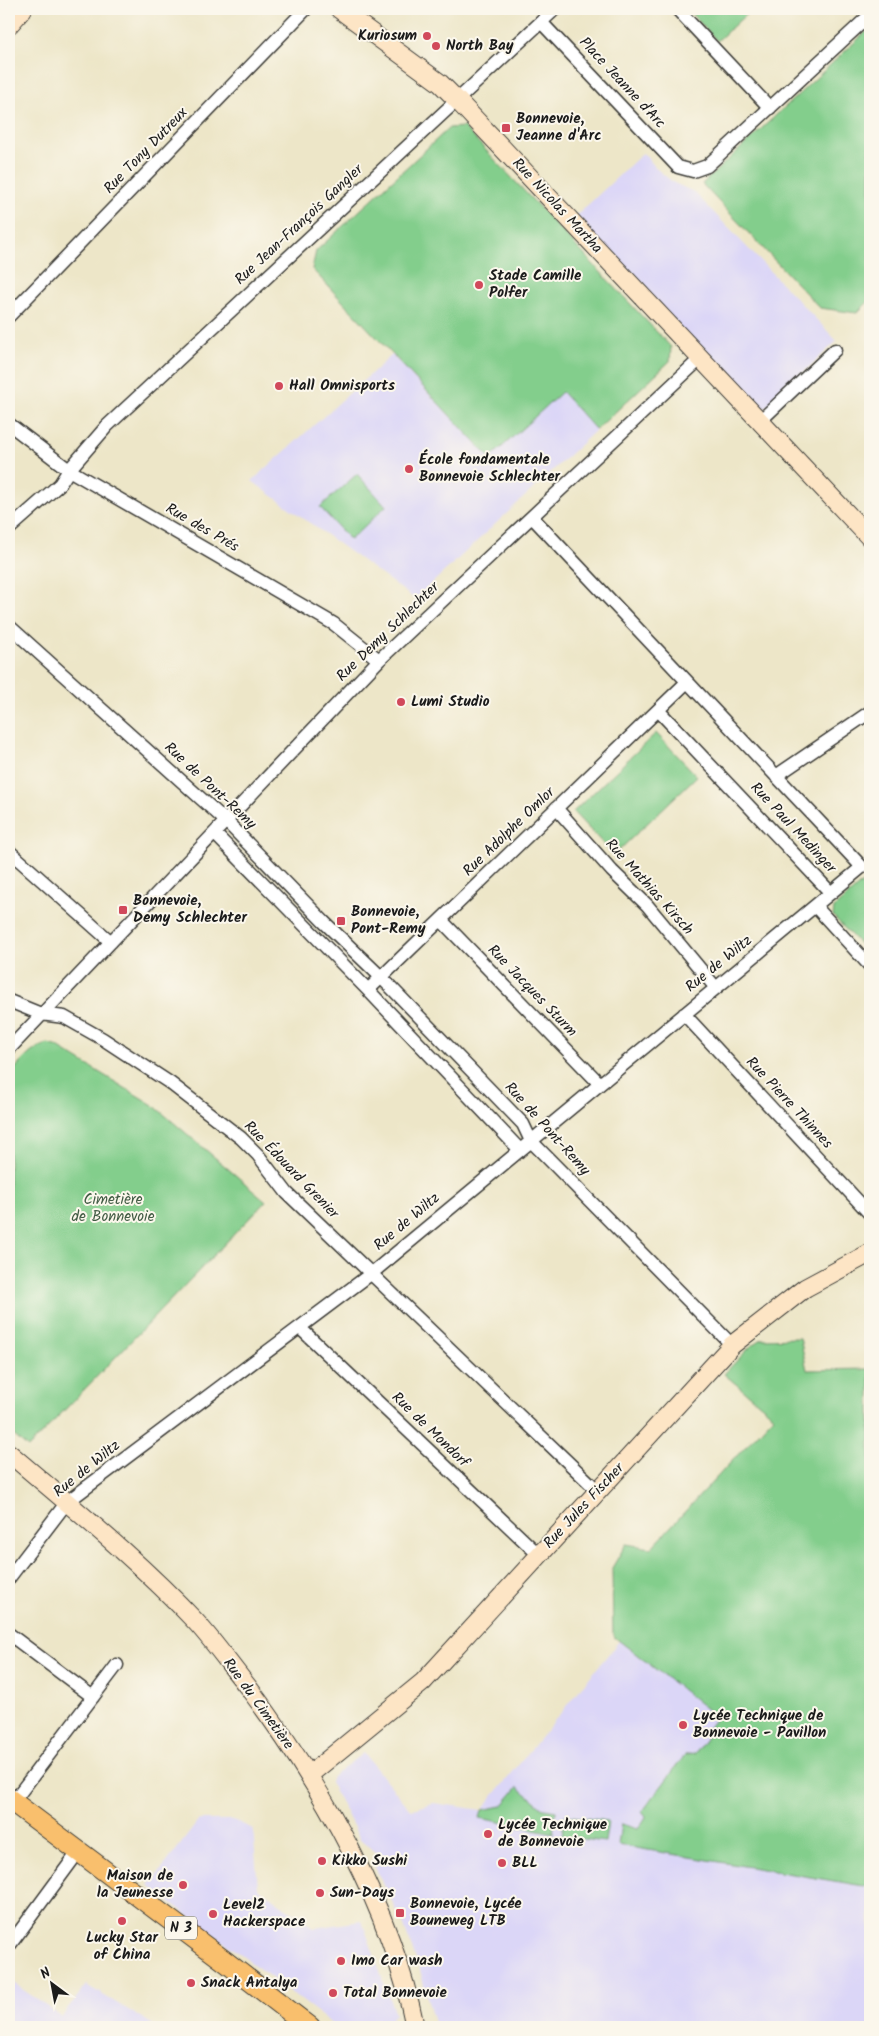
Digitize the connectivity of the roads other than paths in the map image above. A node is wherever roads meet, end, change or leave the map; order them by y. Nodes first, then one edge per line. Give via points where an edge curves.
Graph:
1 (23, 9) edge
2 (306, 9) edge
3 (339, 9) edge
4 (555, 9) edge
5 (677, 9) edge
6 (870, 16) edge
7 (541, 22) junction
8 (9, 25) edge
9 (457, 100) junction
10 (770, 108) junction
11 (9, 316) edge
12 (835, 350) dead end
13 (700, 358) junction
14 (760, 421) junction
15 (9, 424) edge
16 (69, 470) junction
17 (532, 518) junction
18 (9, 529) edge
19 (870, 538) edge
20 (9, 626) edge
21 (378, 660) junction
22 (687, 682) junction
23 (658, 710) junction
24 (870, 712) edge
25 (776, 776) junction
26 (556, 808) junction
27 (227, 822) junction
28 (214, 834) junction
29 (9, 851) edge
30 (831, 893) junction
31 (815, 906) junction
32 (440, 920) junction
33 (111, 942) junction
34 (870, 966) edge
35 (382, 977) junction
36 (716, 988) junction
37 (368, 990) junction
38 (9, 1001) edge
39 (41, 1014) junction
40 (684, 1014) junction
41 (9, 1049) edge
42 (600, 1084) junction
43 (531, 1141) junction
44 (520, 1150) junction
45 (870, 1214) edge
46 (870, 1253) edge
47 (372, 1273) junction
48 (300, 1328) junction
49 (732, 1345) junction
50 (9, 1452) edge
51 (598, 1491) junction
52 (67, 1502) junction
53 (539, 1555) junction
54 (9, 1578) edge
55 (9, 1634) edge
56 (117, 1665) dead end
57 (93, 1698) junction
58 (309, 1775) junction
59 (11, 1801) edge
60 (79, 1851) junction
61 (9, 1946) edge
62 (413, 2025) edge
63 (310, 2027) edge

1 - 8 street
2 - 11 street, Rue Tony Dutreux
3 - 9 street, Rue Nicolas Martha via 440,83
4 - 7 street, Rue Jean-François Gangler
5 - 10 street
6 - 10 street
7 - 9 street, Rue Jean-François Gangler
7 - 10 street, Place Jeanne d'Arc via 678,167 693,171 707,166
9 - 13 street, Rue Nicolas Martha
9 - 16 street, Rue Jean-François Gangler via 107,426
12 - 14 street
13 - 14 street, Rue Nicolas Martha
13 - 17 street, Rue Demy Schlechter
14 - 19 street, Rue Nicolas Martha
15 - 16 street, Rue des Prés
16 - 18 street, Rue Jean-François Gangler via 60,484
16 - 21 street, Rue des Prés via 334,624
17 - 21 street, Rue Demy Schlechter
17 - 22 street, Rue Paul Medinger
20 - 27 street, Rue de Pont-Remy
21 - 27 street, Rue Demy Schlechter
22 - 23 street
22 - 25 street, Rue Paul Medinger
23 - 26 street, Rue Adolphe Omlor
23 - 30 street, Rue Paul Medinger
24 - 25 street
25 - 30 street, Rue Paul Medinger via 862,867
26 - 32 street, Rue Adolphe Omlor
26 - 36 street, Rue Mathias Kirsch via 647,905
27 - 28 street, Rue Demy Schlechter
27 - 35 street, Rue de Pont-Remy
28 - 33 street, Rue Demy Schlechter
28 - 37 street
29 - 33 street
30 - 31 street, Rue de Wiltz
31 - 34 street
31 - 36 street, Rue de Wiltz
32 - 35 street, Rue Adolphe Omlor
32 - 42 street, Rue Jacques Sturm
33 - 39 street, Rue Demy Schlechter
35 - 37 street
35 - 43 street, Rue de Pont-Remy via 523,1124
36 - 40 street, Rue de Wiltz
37 - 44 street
38 - 39 street, Rue Édouard Grenier
39 - 41 street, Rue Demy Schlechter
39 - 47 street, Rue Édouard Grenier via 64,1017 103,1039 170,1083 241,1138 287,1193
40 - 42 street, Rue de Wiltz
40 - 45 street, Rue Pierre Thinnes
42 - 43 street, Rue de Wiltz
43 - 44 street, Rue de Wiltz
43 - 49 street, Rue de Pont-Remy
44 - 47 street, Rue de Wiltz
46 - 49 street, Rue Jules Fischer via 805,1288
47 - 48 street, Rue de Wiltz
47 - 51 street, Rue Édouard Grenier
48 - 52 street, Rue de Wiltz
48 - 53 street, Rue de Mondorf
49 - 51 street, Rue Jules Fischer
50 - 52 street, Rue du Cimetière
51 - 53 street, Rue Jules Fischer
52 - 54 street, Rue de Wiltz
52 - 58 street, Rue du Cimetière via 197,1624 263,1707
53 - 58 street, Rue Jules Fischer via 423,1682
55 - 57 street
56 - 57 street
57 - 59 street
58 - 62 street, Rue du Cimetière via 365,1881 402,1975
59 - 60 main road, N 3
60 - 61 street
60 - 63 main road, N 3

